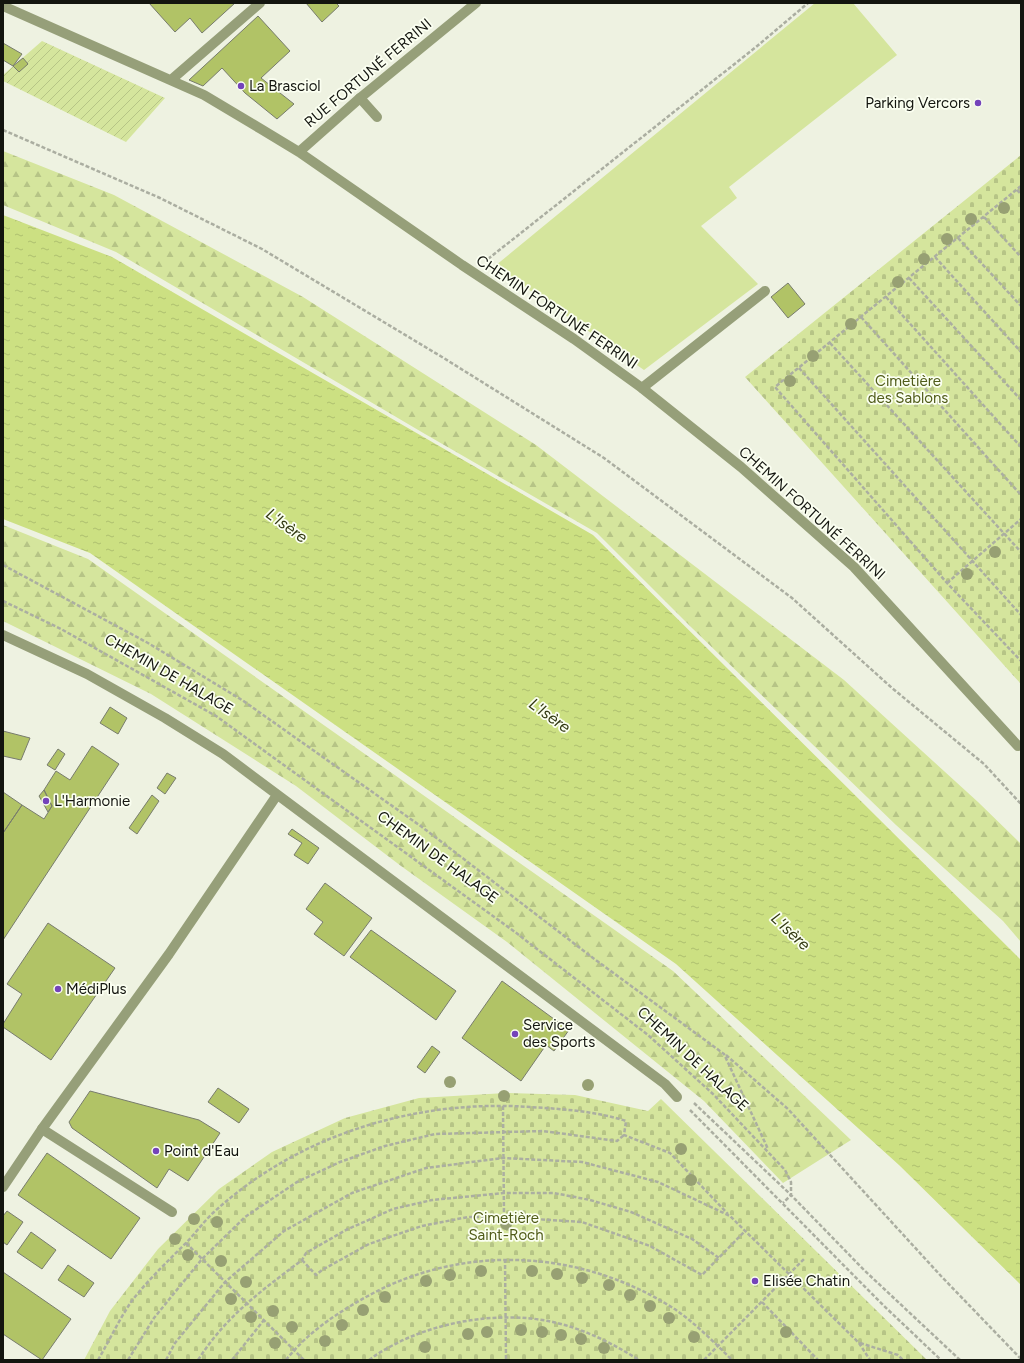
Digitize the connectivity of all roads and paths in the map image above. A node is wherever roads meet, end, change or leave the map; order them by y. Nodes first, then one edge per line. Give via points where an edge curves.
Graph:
1 (260, 3) edge
2 (476, 3) edge
3 (808, 3) edge
4 (3, 6) edge
5 (171, 80) junction
6 (360, 98) junction
7 (377, 117) dead end
8 (3, 130) edge
9 (299, 152) junction
10 (1021, 186) edge
11 (1017, 190) junction
12 (1021, 194) edge
13 (984, 216) junction
14 (958, 238) junction
15 (935, 257) junction
16 (1021, 257) edge
17 (471, 271) junction
18 (909, 278) junction
19 (765, 291) dead end
20 (886, 297) junction
21 (1021, 306) edge
22 (861, 317) junction
23 (830, 343) junction
24 (1021, 352) edge
25 (799, 368) junction
26 (642, 388) junction
27 (1021, 400) edge
28 (1021, 447) edge
29 (1021, 494) edge
30 (1021, 519) edge
31 (1005, 535) junction
32 (1021, 552) edge
33 (973, 561) junction
34 (3, 566) edge
35 (947, 583) junction
36 (3, 601) edge
37 (1021, 615) edge
38 (3, 635) edge
39 (1021, 661) edge
40 (1018, 746) dead end
41 (277, 795) junction
42 (1021, 804) edge
43 (724, 1054) junction
44 (677, 1097) junction
45 (503, 1106) junction
46 (42, 1129) junction
47 (503, 1132) junction
48 (624, 1135) junction
49 (769, 1152) junction
50 (503, 1158) junction
51 (3, 1187) edge
52 (504, 1193) junction
53 (791, 1195) junction
54 (783, 1203) junction
55 (172, 1212) dead end
56 (730, 1216) junction
57 (504, 1217) junction
58 (745, 1231) junction
59 (186, 1243) junction
60 (719, 1258) junction
61 (202, 1259) junction
62 (505, 1259) junction
63 (804, 1259) dead end
64 (302, 1260) junction
65 (789, 1275) junction
66 (225, 1282) junction
67 (246, 1302) junction
68 (762, 1302) junction
69 (505, 1317) junction
70 (264, 1320) junction
71 (859, 1343) junction
72 (718, 1346) junction
73 (294, 1350) junction
74 (1021, 1359) edge
75 (98, 1360) edge
76 (128, 1360) edge
77 (166, 1360) edge
78 (198, 1360) edge
79 (232, 1360) edge
80 (286, 1360) edge
81 (304, 1360) edge
82 (369, 1360) edge
83 (506, 1360) edge
84 (639, 1360) edge
85 (704, 1360) edge
86 (732, 1360) edge
87 (818, 1360) edge
88 (870, 1360) edge
89 (903, 1360) edge
90 (941, 1360) edge
91 (960, 1360) edge

1 - 5 street
2 - 6 street, RUE FORTUNÉ FERRINI
3 - 17 path via 560,203
4 - 5 street, CHEMIN FORTUNÉ FERRINI
5 - 9 street, CHEMIN FORTUNÉ FERRINI via 204,95
6 - 7 street
6 - 9 street, RUE FORTUNÉ FERRINI
8 - 42 path via 160,198 262,249 604,458 792,598 892,688 984,764
9 - 17 street, CHEMIN FORTUNÉ FERRINI
10 - 11 path
11 - 12 path
11 - 13 path
13 - 14 path
13 - 16 path
14 - 15 path
14 - 21 path
15 - 18 path
15 - 24 path
17 - 26 street, CHEMIN FORTUNÉ FERRINI via 574,339
18 - 20 path
18 - 27 path
19 - 26 street
20 - 22 path
20 - 28 path
22 - 23 path
22 - 29 path
23 - 25 path
23 - 31 path
25 - 33 path
25 - 35 path via 775,387
26 - 40 street, CHEMIN FORTUNÉ FERRINI via 741,467 854,568
30 - 31 path
31 - 32 path
31 - 33 path
33 - 35 path
33 - 37 path
34 - 43 path via 148,643 242,700 422,827
35 - 39 path
36 - 49 path, CHEMIN DE HALAGE via 61,629 216,716 312,784 619,1011 713,1094
38 - 41 street via 87,674 165,718 223,754
41 - 44 street via 665,1084
41 - 46 street via 169,954
43 - 49 path
43 - 74 path via 788,1109
44 - 53 path via 691,1100 700,1107
44 - 54 path
45 - 47 path
45 - 48 path via 579,1110 614,1117 626,1121
45 - 59 path via 484,1105 433,1110 387,1119 348,1131 279,1165 240,1190 214,1212
46 - 51 street
46 - 55 street
47 - 48 path via 543,1131 616,1142
47 - 50 path
47 - 61 path via 435,1134 385,1146 340,1162 297,1182 245,1217
48 - 56 path via 670,1153
49 - 53 path, CHEMIN DE HALAGE via 788,1176 791,1182
50 - 52 path
50 - 56 path via 582,1162 658,1182
50 - 66 path via 426,1168 352,1193 284,1231
52 - 57 path
52 - 60 path via 554,1193 632,1212 692,1239
52 - 64 path via 432,1200 393,1209 346,1230 306,1253
53 - 54 path
53 - 91 path via 864,1270
54 - 90 path
56 - 58 path
57 - 60 path via 582,1222 650,1246 702,1275
57 - 64 path via 468,1217 422,1226 369,1244 322,1270 316,1276
58 - 60 path
58 - 65 path
59 - 61 path
59 - 75 path via 131,1303
61 - 66 path
61 - 76 path via 154,1318
62 - 69 path
62 - 72 path via 564,1264 621,1281 673,1309
62 - 73 path via 446,1265 390,1283 339,1312
63 - 65 path
64 - 67 path
65 - 68 path
65 - 71 path
66 - 67 path
66 - 77 path via 175,1343
67 - 70 path
67 - 78 path via 212,1338
68 - 72 path
68 - 87 path
69 - 82 path via 458,1322 412,1336
69 - 83 path
69 - 84 path via 552,1322 598,1336
70 - 73 path
70 - 79 path
71 - 88 path
71 - 89 path via 898,1355
72 - 85 path
72 - 86 path
73 - 80 path
73 - 81 path

